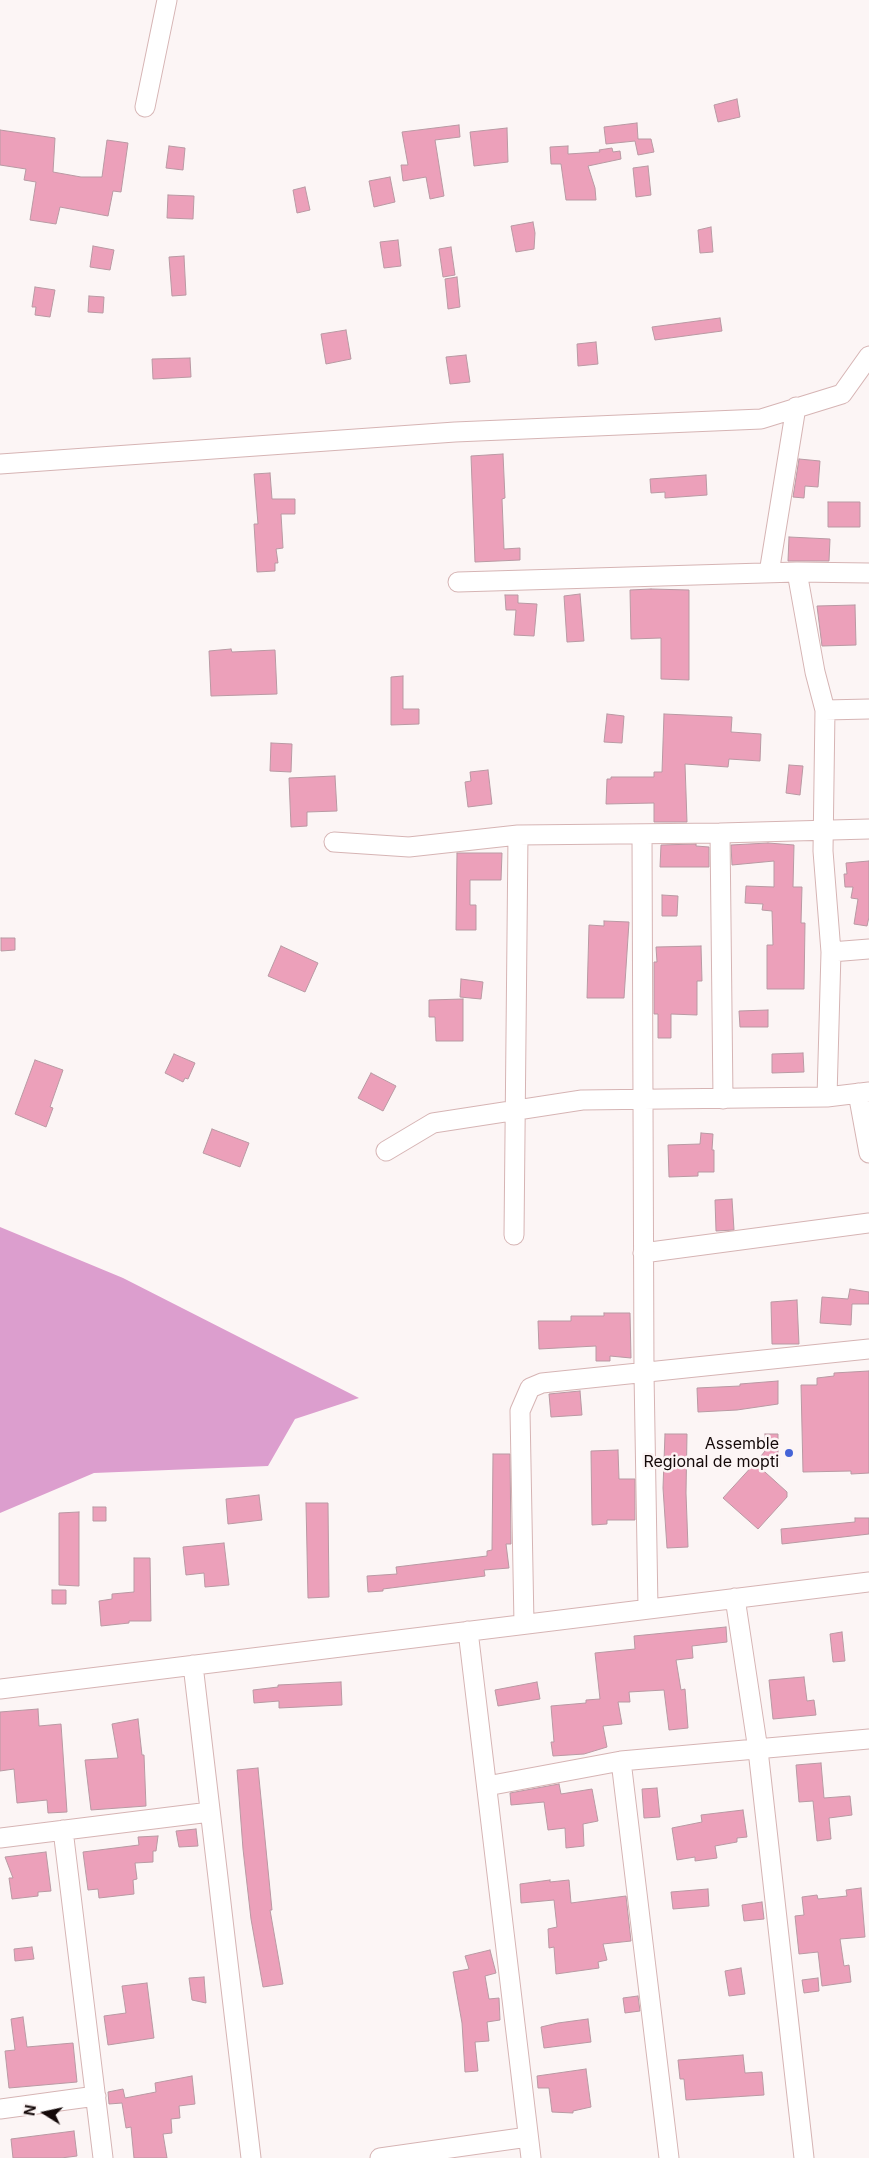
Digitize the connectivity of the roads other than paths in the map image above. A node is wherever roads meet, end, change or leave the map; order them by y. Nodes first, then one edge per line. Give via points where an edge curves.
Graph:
1 (167, 0) edge
2 (145, 107) dead end
3 (869, 356) edge
4 (796, 407) junction
5 (0, 464) edge
6 (797, 572) junction
7 (869, 572) edge
8 (769, 573) junction
9 (458, 582) dead end
10 (869, 708) edge
11 (825, 710) junction
12 (869, 829) edge
13 (824, 831) junction
14 (720, 833) junction
15 (642, 834) junction
16 (518, 835) junction
17 (334, 842) dead end
18 (869, 950) edge
19 (831, 952) junction
20 (864, 1093) edge
21 (827, 1097) junction
22 (723, 1099) junction
23 (643, 1100) junction
24 (515, 1112) junction
25 (386, 1151) dead end
26 (869, 1153) edge
27 (869, 1223) edge
28 (514, 1235) dead end
29 (643, 1253) junction
30 (869, 1350) edge
31 (644, 1373) junction
32 (869, 1582) edge
33 (735, 1598) junction
34 (648, 1608) junction
35 (524, 1624) junction
36 (468, 1631) junction
37 (193, 1665) junction
38 (0, 1689) edge
39 (869, 1739) edge
40 (758, 1750) junction
41 (622, 1762) junction
42 (487, 1786) junction
43 (210, 1812) junction
44 (63, 1830) junction
45 (0, 1838) edge
46 (96, 2096) junction
47 (0, 2109) edge
48 (528, 2137) junction
49 (103, 2158) edge
50 (251, 2158) edge
51 (380, 2158) edge
52 (531, 2158) edge
53 (668, 2158) edge
54 (804, 2158) edge

1 - 2 street
3 - 4 street via 842,394
4 - 5 street via 761,419 455,432
4 - 8 street
6 - 7 street
6 - 8 street
6 - 11 street
8 - 9 street
10 - 11 street
11 - 13 street
12 - 13 street
13 - 14 street
13 - 19 street
14 - 15 street
14 - 22 street
15 - 16 street
15 - 23 street
16 - 17 street via 409,847
16 - 24 street
18 - 19 street
19 - 21 street
20 - 21 street
20 - 26 street
21 - 22 street
22 - 23 street
23 - 24 street via 582,1100
23 - 29 street
24 - 25 street via 433,1124
24 - 28 street
27 - 29 street
29 - 31 street
30 - 31 street
31 - 34 street
31 - 35 street via 542,1383 530,1388 524,1400 520,1412
32 - 33 street
33 - 34 street
33 - 40 street
34 - 35 street
35 - 36 street
36 - 37 street
36 - 42 street
37 - 38 street
37 - 43 street
39 - 40 street
40 - 41 street
40 - 54 street
41 - 42 street
41 - 53 street
42 - 48 street
43 - 44 street
43 - 50 street
44 - 45 street
44 - 46 street
46 - 47 street
46 - 49 street
48 - 51 street
48 - 52 street

